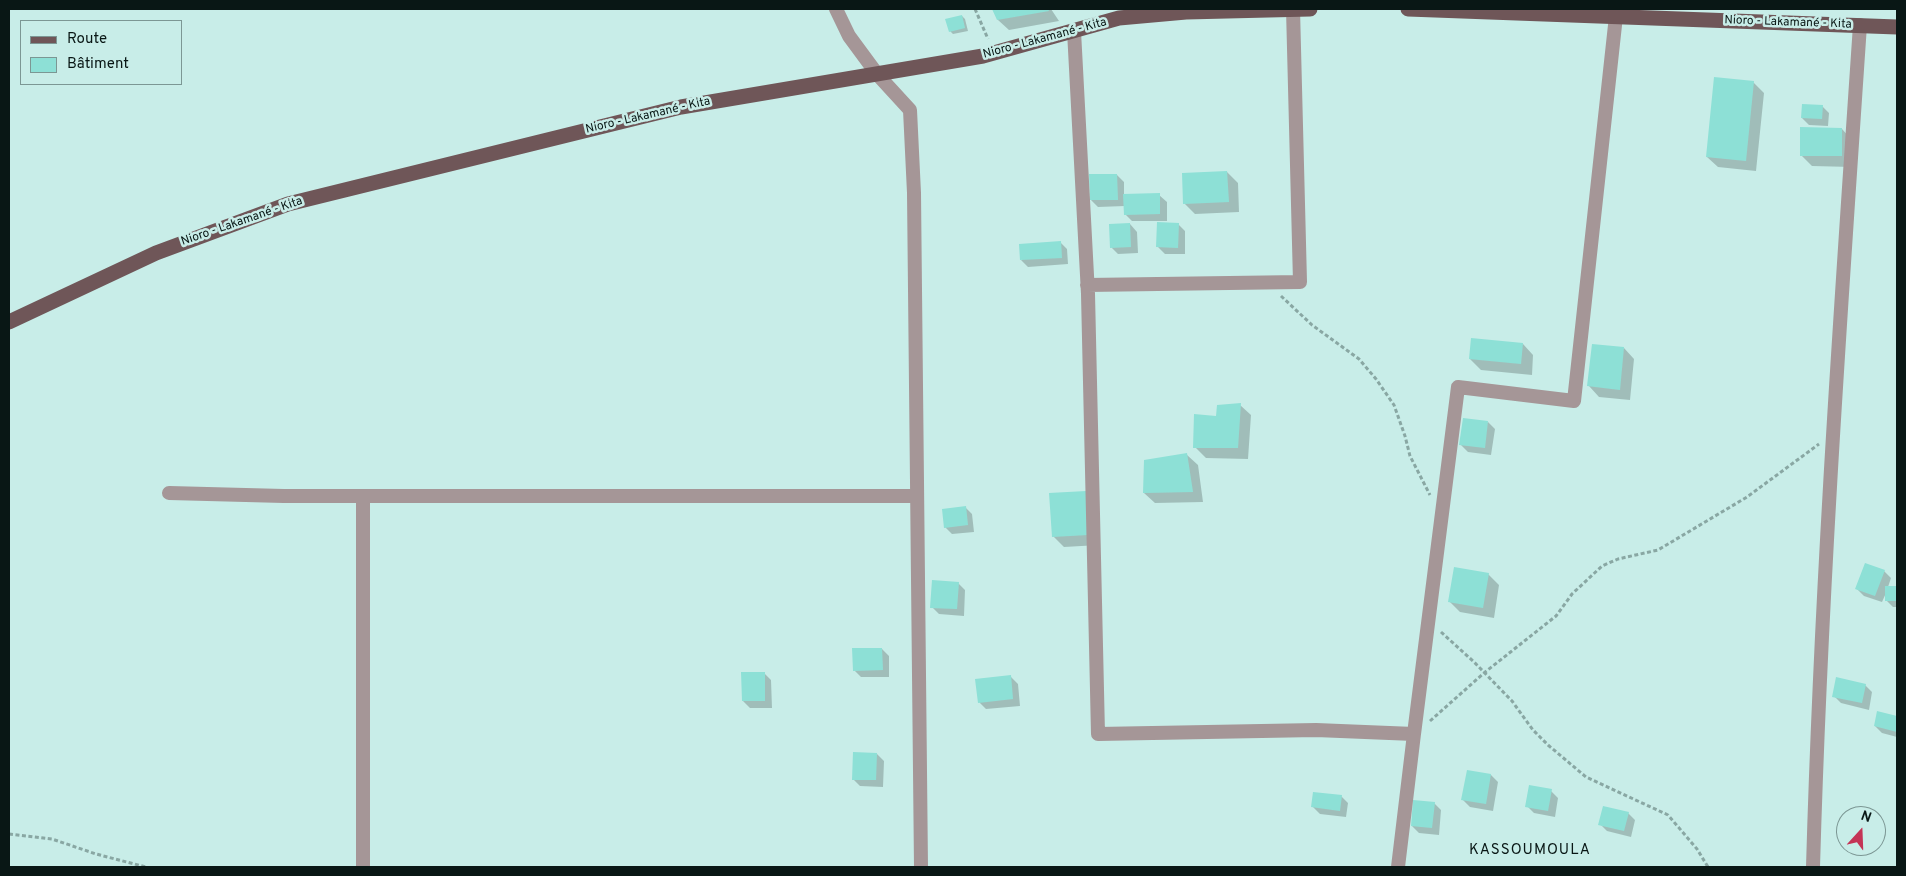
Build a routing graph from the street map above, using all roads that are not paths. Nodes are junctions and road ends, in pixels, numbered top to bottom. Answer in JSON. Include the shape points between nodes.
{"nodes":[{"id":1,"x":836,"y":9,"type":"edge"},
{"id":2,"x":1294,"y":9,"type":"edge"},
{"id":3,"x":1310,"y":9,"type":"edge"},
{"id":4,"x":1408,"y":9,"type":"edge"},
{"id":5,"x":1420,"y":9,"type":"edge"},
{"id":6,"x":1660,"y":13,"type":"edge"},
{"id":7,"x":1616,"y":16,"type":"junction"},
{"id":8,"x":1860,"y":26,"type":"junction"},
{"id":9,"x":1897,"y":27,"type":"edge"},
{"id":10,"x":1074,"y":31,"type":"junction"},
{"id":11,"x":877,"y":74,"type":"junction"},
{"id":12,"x":1088,"y":285,"type":"junction"},
{"id":13,"x":9,"y":322,"type":"edge"},
{"id":14,"x":168,"y":493,"type":"dead end"},
{"id":15,"x":363,"y":496,"type":"junction"},
{"id":16,"x":917,"y":496,"type":"junction"},
{"id":17,"x":1414,"y":734,"type":"junction"},
{"id":18,"x":363,"y":867,"type":"edge"},
{"id":19,"x":921,"y":867,"type":"edge"},
{"id":20,"x":1398,"y":867,"type":"edge"},
{"id":21,"x":1813,"y":867,"type":"edge"}],
"edges":[{"from":1,"to":11,"type":"street","via":[[849,36]]},
{"from":2,"to":3,"type":"main road","name":"Nioro - Lakamané - Kita"},
{"from":2,"to":10,"type":"main road","name":"Nioro - Lakamané - Kita","via":[[1186,12],[1119,18]]},
{"from":2,"to":12,"type":"street","via":[[1300,282]]},
{"from":4,"to":5,"type":"main road","name":"Nioro - Lakamané - Kita"},
{"from":5,"to":7,"type":"main road","name":"Nioro - Lakamané - Kita"},
{"from":6,"to":7,"type":"main road","name":"Nioro - Lakamané - Kita"},
{"from":6,"to":8,"type":"main road","name":"Nioro - Lakamané - Kita"},
{"from":7,"to":17,"type":"street","via":[[1574,401],[1458,387]]},
{"from":8,"to":9,"type":"main road","name":"Nioro - Lakamané - Kita"},
{"from":8,"to":21,"type":"street","via":[[1817,709]]},
{"from":10,"to":11,"type":"main road","name":"Nioro - Lakamané - Kita","via":[[994,53]]},
{"from":10,"to":12,"type":"street"},
{"from":11,"to":13,"type":"main road","name":"Nioro - Lakamané - Kita","via":[[681,106],[288,204],[156,253]]},
{"from":11,"to":16,"type":"street","via":[[910,110]]},
{"from":12,"to":17,"type":"street","via":[[1098,734],[1316,730]]},
{"from":14,"to":15,"type":"street"},
{"from":15,"to":16,"type":"street"},
{"from":15,"to":18,"type":"street"},
{"from":16,"to":19,"type":"street"},
{"from":17,"to":20,"type":"street"}]}
